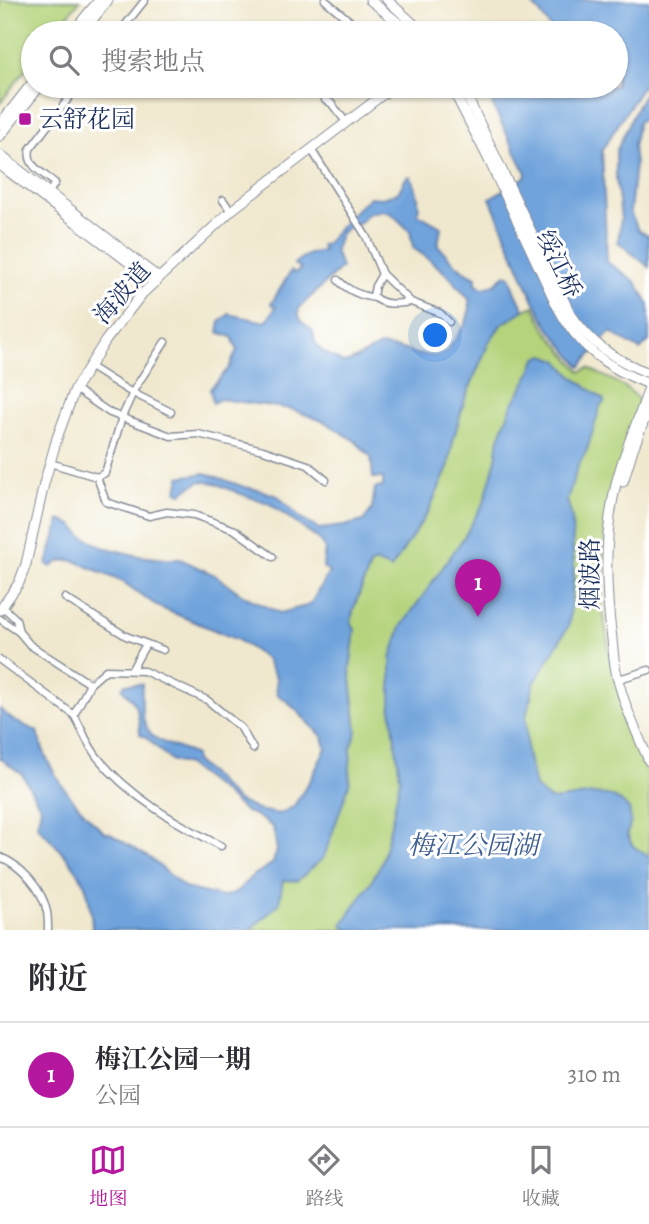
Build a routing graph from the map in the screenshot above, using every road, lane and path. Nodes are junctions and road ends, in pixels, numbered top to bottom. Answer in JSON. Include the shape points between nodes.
{"nodes":[{"id":1,"x":99,"y":0,"type":"edge"},
{"id":2,"x":108,"y":0,"type":"edge"},
{"id":3,"x":145,"y":0,"type":"edge"},
{"id":4,"x":325,"y":0,"type":"edge"},
{"id":5,"x":370,"y":0,"type":"edge"},
{"id":6,"x":387,"y":0,"type":"edge"},
{"id":7,"x":82,"y":21,"type":"edge"},
{"id":8,"x":91,"y":21,"type":"edge"},
{"id":9,"x":128,"y":21,"type":"edge"},
{"id":10,"x":350,"y":21,"type":"edge"},
{"id":11,"x":396,"y":21,"type":"edge"},
{"id":12,"x":411,"y":21,"type":"edge"},
{"id":13,"x":21,"y":97,"type":"edge"},
{"id":14,"x":30,"y":98,"type":"edge"},
{"id":15,"x":69,"y":98,"type":"edge"},
{"id":16,"x":378,"y":98,"type":"edge"},
{"id":17,"x":458,"y":98,"type":"edge"},
{"id":18,"x":467,"y":98,"type":"edge"},
{"id":19,"x":325,"y":100,"type":"dead end"},
{"id":20,"x":346,"y":122,"type":"junction"},
{"id":21,"x":0,"y":124,"type":"edge"},
{"id":22,"x":0,"y":136,"type":"edge"},
{"id":23,"x":311,"y":149,"type":"junction"},
{"id":24,"x":0,"y":155,"type":"edge"},
{"id":25,"x":0,"y":165,"type":"edge"},
{"id":26,"x":502,"y":180,"type":"junction"},
{"id":27,"x":46,"y":195,"type":"junction"},
{"id":28,"x":223,"y":200,"type":"dead end"},
{"id":29,"x":231,"y":211,"type":"junction"},
{"id":30,"x":382,"y":274,"type":"junction"},
{"id":31,"x":157,"y":280,"type":"junction"},
{"id":32,"x":338,"y":280,"type":"dead end"},
{"id":33,"x":375,"y":298,"type":"junction"},
{"id":34,"x":411,"y":302,"type":"junction"},
{"id":35,"x":449,"y":322,"type":"dead end"},
{"id":36,"x":165,"y":342,"type":"dead end"},
{"id":37,"x":599,"y":352,"type":"junction"},
{"id":38,"x":89,"y":366,"type":"junction"},
{"id":39,"x":649,"y":373,"type":"edge"},
{"id":40,"x":649,"y":386,"type":"edge"},
{"id":41,"x":75,"y":389,"type":"junction"},
{"id":42,"x":132,"y":393,"type":"junction"},
{"id":43,"x":649,"y":408,"type":"edge"},
{"id":44,"x":171,"y":412,"type":"dead end"},
{"id":45,"x":122,"y":417,"type":"junction"},
{"id":46,"x":50,"y":463,"type":"junction"},
{"id":47,"x":97,"y":477,"type":"junction"},
{"id":48,"x":326,"y":480,"type":"dead end"},
{"id":49,"x":273,"y":556,"type":"dead end"},
{"id":50,"x":65,"y":598,"type":"dead end"},
{"id":51,"x":1,"y":609,"type":"edge"},
{"id":52,"x":0,"y":619,"type":"edge"},
{"id":53,"x":19,"y":632,"type":"junction"},
{"id":54,"x":146,"y":644,"type":"junction"},
{"id":55,"x":163,"y":650,"type":"dead end"},
{"id":56,"x":0,"y":660,"type":"edge"},
{"id":57,"x":649,"y":670,"type":"edge"},
{"id":58,"x":144,"y":671,"type":"junction"},
{"id":59,"x":622,"y":678,"type":"junction"},
{"id":60,"x":90,"y":684,"type":"junction"},
{"id":61,"x":75,"y":715,"type":"junction"},
{"id":62,"x":253,"y":749,"type":"dead end"},
{"id":63,"x":649,"y":753,"type":"edge"},
{"id":64,"x":649,"y":761,"type":"edge"},
{"id":65,"x":220,"y":845,"type":"dead end"},
{"id":66,"x":0,"y":857,"type":"edge"},
{"id":67,"x":48,"y":930,"type":"edge"}],
"edges":[{"from":1,"to":7,"type":"main road"},
{"from":2,"to":8,"type":"main road"},
{"from":3,"to":9,"type":"street"},
{"from":4,"to":10,"type":"street"},
{"from":5,"to":11,"type":"main road"},
{"from":6,"to":12,"type":"main road"},
{"from":13,"to":21,"type":"main road"},
{"from":14,"to":22,"type":"main road"},
{"from":15,"to":27,"type":"street","via":[[28,156],[32,165],[55,183]]},
{"from":16,"to":20,"type":"main road","name":"海波道"},
{"from":17,"to":26,"type":"main road"},
{"from":18,"to":26,"type":"main road"},
{"from":19,"to":20,"type":"street"},
{"from":20,"to":23,"type":"main road","name":"海波道"},
{"from":23,"to":29,"type":"main road","name":"海波道"},
{"from":23,"to":30,"type":"street","via":[[362,229]]},
{"from":24,"to":27,"type":"main road"},
{"from":25,"to":27,"type":"main road"},
{"from":26,"to":37,"type":"main road","name":"绥江桥","via":[[570,313]]},
{"from":27,"to":31,"type":"main road"},
{"from":28,"to":29,"type":"street"},
{"from":29,"to":31,"type":"main road","name":"海波道"},
{"from":30,"to":33,"type":"street"},
{"from":30,"to":34,"type":"street"},
{"from":31,"to":38,"type":"main road","name":"海波道"},
{"from":32,"to":33,"type":"street","via":[[362,297]]},
{"from":33,"to":34,"type":"street","via":[[393,304]]},
{"from":34,"to":35,"type":"street","via":[[440,313]]},
{"from":36,"to":42,"type":"street"},
{"from":37,"to":39,"type":"main road"},
{"from":37,"to":40,"type":"main road","via":[[614,369]]},
{"from":38,"to":41,"type":"main road","name":"海波道"},
{"from":38,"to":42,"type":"street"},
{"from":40,"to":64,"type":"main road","name":"烟波路","via":[[615,487],[606,579],[617,673],[626,708]]},
{"from":41,"to":45,"type":"street"},
{"from":41,"to":46,"type":"main road","name":"海波道"},
{"from":42,"to":44,"type":"street"},
{"from":42,"to":45,"type":"street"},
{"from":43,"to":59,"type":"main road","name":"烟波路","via":[[620,489],[611,550],[611,594]]},
{"from":45,"to":47,"type":"street","via":[[106,472]]},
{"from":45,"to":48,"type":"street","via":[[171,436],[198,434],[274,454],[308,465]]},
{"from":46,"to":47,"type":"street"},
{"from":46,"to":51,"type":"main road","name":"海波道","via":[[26,564]]},
{"from":47,"to":49,"type":"street","via":[[106,502],[149,516],[167,512],[194,515],[235,530]]},
{"from":50,"to":54,"type":"street"},
{"from":51,"to":53,"type":"street","via":[[16,619]]},
{"from":52,"to":53,"type":"street"},
{"from":53,"to":60,"type":"street","via":[[30,645]]},
{"from":54,"to":55,"type":"street"},
{"from":54,"to":58,"type":"street","via":[[132,669]]},
{"from":56,"to":61,"type":"street"},
{"from":57,"to":59,"type":"street"},
{"from":58,"to":60,"type":"street","via":[[106,670]]},
{"from":58,"to":62,"type":"street","via":[[207,700],[240,728]]},
{"from":59,"to":63,"type":"main road","name":"烟波路"},
{"from":60,"to":61,"type":"street"},
{"from":61,"to":65,"type":"street","via":[[96,757],[122,783],[148,804]]},
{"from":66,"to":67,"type":"street","via":[[23,871],[34,885],[47,911]]}]}
